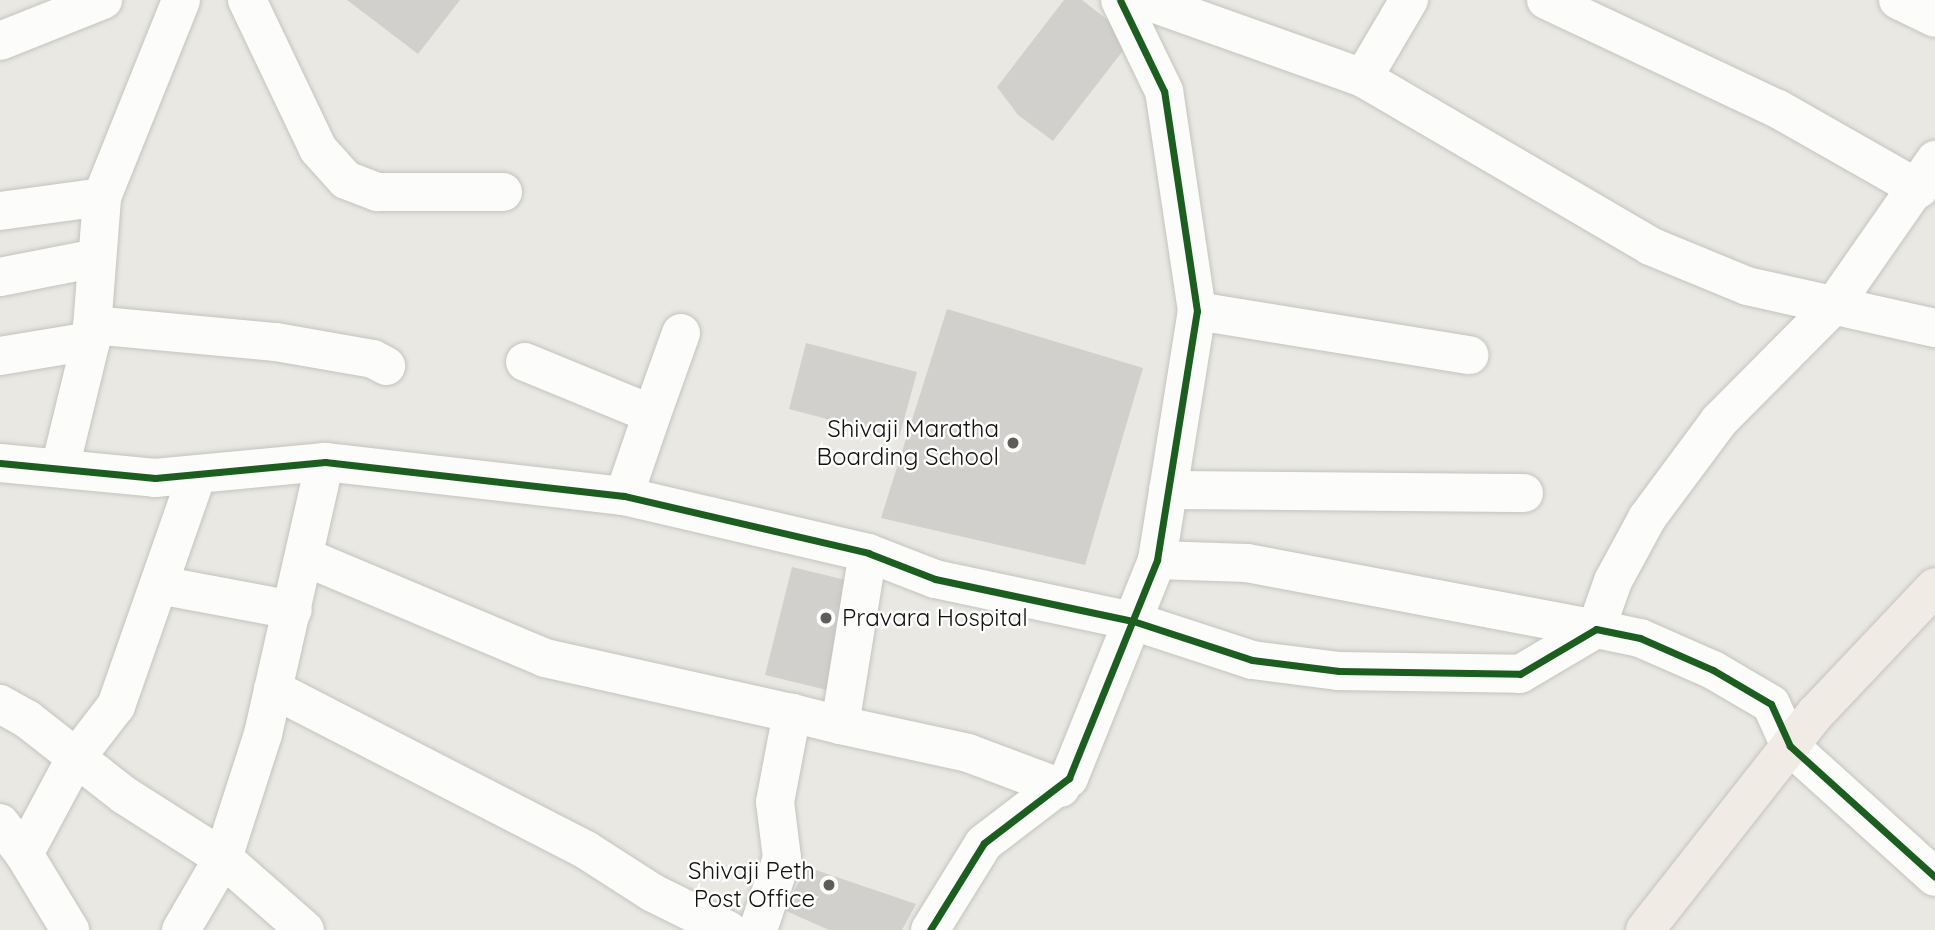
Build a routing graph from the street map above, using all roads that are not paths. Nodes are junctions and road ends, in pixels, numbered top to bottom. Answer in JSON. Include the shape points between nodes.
{"nodes":[{"id":1,"x":103,"y":0,"type":"edge"},
{"id":2,"x":181,"y":0,"type":"edge"},
{"id":3,"x":247,"y":0,"type":"edge"},
{"id":4,"x":1120,"y":0,"type":"edge"},
{"id":5,"x":1144,"y":0,"type":"edge"},
{"id":6,"x":1409,"y":0,"type":"edge"},
{"id":7,"x":1546,"y":0,"type":"edge"},
{"id":8,"x":1898,"y":0,"type":"edge"},
{"id":9,"x":1935,"y":18,"type":"edge"},
{"id":10,"x":0,"y":41,"type":"edge"},
{"id":11,"x":1363,"y":78,"type":"junction"},
{"id":12,"x":1927,"y":175,"type":"edge"},
{"id":13,"x":503,"y":191,"type":"dead end"},
{"id":14,"x":102,"y":197,"type":"junction"},
{"id":15,"x":0,"y":211,"type":"edge"},
{"id":16,"x":97,"y":258,"type":"junction"},
{"id":17,"x":0,"y":277,"type":"edge"},
{"id":18,"x":1834,"y":305,"type":"junction"},
{"id":19,"x":1197,"y":311,"type":"junction"},
{"id":20,"x":1935,"y":328,"type":"edge"},
{"id":21,"x":92,"y":333,"type":"junction"},
{"id":22,"x":681,"y":333,"type":"dead end"},
{"id":23,"x":1469,"y":355,"type":"dead end"},
{"id":24,"x":0,"y":356,"type":"edge"},
{"id":25,"x":525,"y":362,"type":"dead end"},
{"id":26,"x":386,"y":366,"type":"dead end"},
{"id":27,"x":652,"y":414,"type":"junction"},
{"id":28,"x":325,"y":461,"type":"junction"},
{"id":29,"x":0,"y":463,"type":"edge"},
{"id":30,"x":60,"y":468,"type":"junction"},
{"id":31,"x":196,"y":477,"type":"junction"},
{"id":32,"x":1168,"y":490,"type":"junction"},
{"id":33,"x":1524,"y":493,"type":"dead end"},
{"id":34,"x":624,"y":496,"type":"junction"},
{"id":35,"x":867,"y":553,"type":"junction"},
{"id":36,"x":305,"y":558,"type":"junction"},
{"id":37,"x":1157,"y":560,"type":"junction"},
{"id":38,"x":159,"y":585,"type":"junction"},
{"id":39,"x":1935,"y":587,"type":"edge"},
{"id":40,"x":293,"y":610,"type":"junction"},
{"id":41,"x":1133,"y":621,"type":"junction"},
{"id":42,"x":1596,"y":629,"type":"junction"},
{"id":43,"x":273,"y":689,"type":"junction"},
{"id":44,"x":0,"y":704,"type":"edge"},
{"id":45,"x":792,"y":713,"type":"junction"},
{"id":46,"x":840,"y":725,"type":"junction"},
{"id":47,"x":1790,"y":746,"type":"junction"},
{"id":48,"x":75,"y":759,"type":"junction"},
{"id":49,"x":1061,"y":788,"type":"junction"},
{"id":50,"x":0,"y":823,"type":"edge"},
{"id":51,"x":24,"y":853,"type":"junction"},
{"id":52,"x":222,"y":858,"type":"junction"},
{"id":53,"x":1935,"y":877,"type":"edge"},
{"id":54,"x":940,"y":927,"type":"edge"},
{"id":55,"x":70,"y":930,"type":"edge"},
{"id":56,"x":181,"y":930,"type":"edge"},
{"id":57,"x":305,"y":930,"type":"edge"},
{"id":58,"x":728,"y":930,"type":"edge"},
{"id":59,"x":758,"y":930,"type":"edge"},
{"id":60,"x":1644,"y":930,"type":"edge"}],
"edges":[{"from":1,"to":10,"type":"street"},
{"from":2,"to":14,"type":"street"},
{"from":3,"to":13,"type":"street","via":[[318,149],[346,180],[378,192]]},
{"from":4,"to":19,"type":"street","via":[[1164,91]]},
{"from":5,"to":11,"type":"street"},
{"from":6,"to":11,"type":"street"},
{"from":7,"to":12,"type":"street"},
{"from":8,"to":9,"type":"street"},
{"from":11,"to":18,"type":"street","via":[[1650,246],[1748,286]]},
{"from":12,"to":18,"type":"street"},
{"from":14,"to":15,"type":"street"},
{"from":14,"to":16,"type":"street"},
{"from":16,"to":17,"type":"street"},
{"from":16,"to":21,"type":"street"},
{"from":18,"to":20,"type":"street"},
{"from":18,"to":42,"type":"street","via":[[1719,421],[1655,508],[1612,581]]},
{"from":19,"to":23,"type":"street"},
{"from":19,"to":32,"type":"street"},
{"from":21,"to":24,"type":"street"},
{"from":21,"to":26,"type":"street","via":[[276,342],[373,359]]},
{"from":21,"to":30,"type":"street"},
{"from":22,"to":27,"type":"street"},
{"from":25,"to":27,"type":"street"},
{"from":27,"to":34,"type":"street"},
{"from":28,"to":31,"type":"street"},
{"from":28,"to":34,"type":"street"},
{"from":28,"to":36,"type":"street"},
{"from":29,"to":30,"type":"street"},
{"from":30,"to":31,"type":"street","via":[[155,478]]},
{"from":31,"to":38,"type":"street"},
{"from":32,"to":33,"type":"street"},
{"from":32,"to":37,"type":"street"},
{"from":34,"to":35,"type":"street"},
{"from":35,"to":41,"type":"street","via":[[934,579]]},
{"from":35,"to":46,"type":"street"},
{"from":36,"to":40,"type":"street"},
{"from":36,"to":45,"type":"street","via":[[545,658]]},
{"from":37,"to":41,"type":"street"},
{"from":37,"to":42,"type":"street","via":[[1247,563]]},
{"from":38,"to":40,"type":"street"},
{"from":38,"to":48,"type":"street","via":[[116,706]]},
{"from":39,"to":47,"type":"main road"},
{"from":40,"to":43,"type":"street"},
{"from":41,"to":42,"type":"street","via":[[1252,660],[1339,671],[1520,674]]},
{"from":41,"to":49,"type":"street"},
{"from":42,"to":47,"type":"street","via":[[1640,638],[1713,670],[1771,704]]},
{"from":43,"to":52,"type":"street"},
{"from":43,"to":58,"type":"street","via":[[586,850],[653,893]]},
{"from":44,"to":48,"type":"street","via":[[27,719]]},
{"from":45,"to":46,"type":"street"},
{"from":45,"to":59,"type":"street","via":[[775,802],[782,858]]},
{"from":46,"to":49,"type":"street","via":[[968,753]]},
{"from":47,"to":53,"type":"street"},
{"from":47,"to":60,"type":"main road"},
{"from":48,"to":51,"type":"street"},
{"from":48,"to":52,"type":"street"},
{"from":49,"to":54,"type":"street","via":[[984,843]]},
{"from":50,"to":51,"type":"street"},
{"from":51,"to":55,"type":"street"},
{"from":52,"to":56,"type":"street"},
{"from":52,"to":57,"type":"street"}]}
